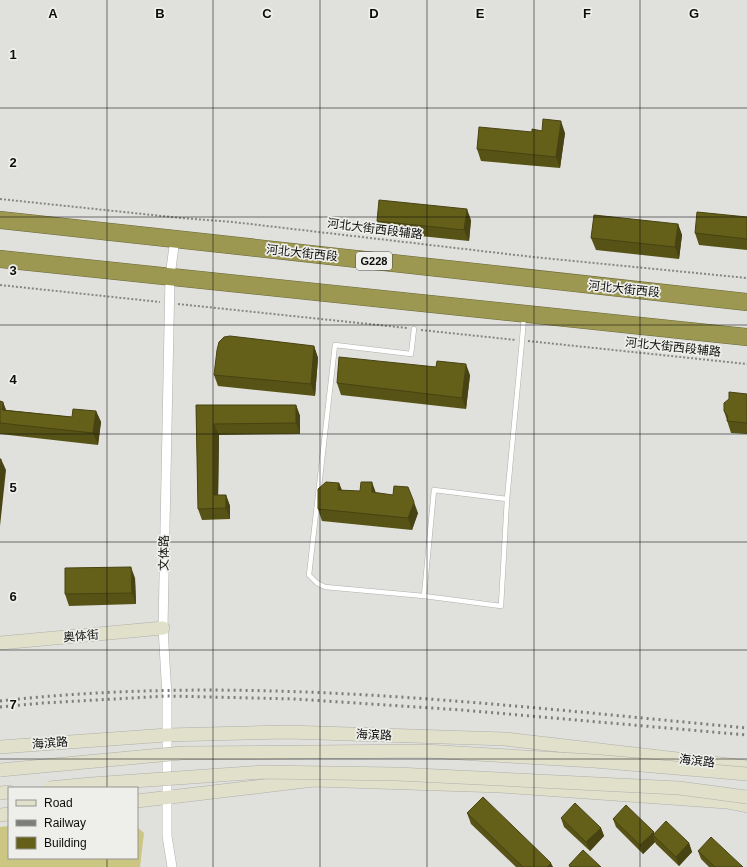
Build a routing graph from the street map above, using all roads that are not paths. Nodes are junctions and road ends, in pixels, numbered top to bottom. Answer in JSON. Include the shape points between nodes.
{"nodes":[{"id":1,"x":0,"y":220,"type":"edge"},
{"id":2,"x":175,"y":239,"type":"junction"},
{"id":3,"x":0,"y":259,"type":"edge"},
{"id":4,"x":170,"y":276,"type":"junction"},
{"id":5,"x":747,"y":302,"type":"edge"},
{"id":6,"x":524,"y":313,"type":"junction"},
{"id":7,"x":414,"y":329,"type":"road end"},
{"id":8,"x":747,"y":337,"type":"edge"},
{"id":9,"x":507,"y":499,"type":"junction"},
{"id":10,"x":424,"y":596,"type":"junction"},
{"id":11,"x":163,"y":628,"type":"junction"},
{"id":12,"x":0,"y":643,"type":"edge"},
{"id":13,"x":167,"y":735,"type":"junction"},
{"id":14,"x":0,"y":747,"type":"edge"},
{"id":15,"x":747,"y":767,"type":"edge"},
{"id":16,"x":0,"y":770,"type":"edge"},
{"id":17,"x":747,"y":774,"type":"edge"},
{"id":18,"x":60,"y":787,"type":"edge"},
{"id":19,"x":747,"y":797,"type":"edge"},
{"id":20,"x":167,"y":798,"type":"junction"},
{"id":21,"x":138,"y":801,"type":"edge"},
{"id":22,"x":747,"y":806,"type":"edge"},
{"id":23,"x":172,"y":867,"type":"edge"}],
"edges":[{"from":1,"to":2,"type":"highway","name":"河北大街西段","number":"G228"},
{"from":2,"to":4,"type":"street","name":"文体路"},
{"from":2,"to":5,"type":"highway","name":"河北大街西段","number":"G228"},
{"from":3,"to":4,"type":"highway"},
{"from":4,"to":6,"type":"highway"},
{"from":4,"to":11,"type":"street","name":"文体路"},
{"from":6,"to":8,"type":"highway"},
{"from":6,"to":9,"type":"lane"},
{"from":7,"to":10,"type":"lane","via":[[412,354],[335,344],[309,576],[325,587]]},
{"from":9,"to":10,"type":"lane","via":[[434,490]]},
{"from":9,"to":10,"type":"lane","via":[[501,606]]},
{"from":11,"to":12,"type":"street","name":"奥体街"},
{"from":11,"to":13,"type":"street","name":"文体路"},
{"from":13,"to":14,"type":"street","name":"海滨路"},
{"from":13,"to":15,"type":"street","name":"海滨路","via":[[288,732],[505,739]]},
{"from":13,"to":20,"type":"street","name":"文体路"},
{"from":16,"to":17,"type":"street","name":"海滨路","bridge":true,"via":[[182,753],[425,751],[594,761]]},
{"from":18,"to":19,"type":"street","bridge":true,"via":[[264,772],[389,774],[679,788]]},
{"from":20,"to":21,"type":"street"},
{"from":20,"to":22,"type":"street","via":[[314,780],[501,786],[727,802]]},
{"from":20,"to":23,"type":"street","name":"文体路","via":[[167,836]]}]}
